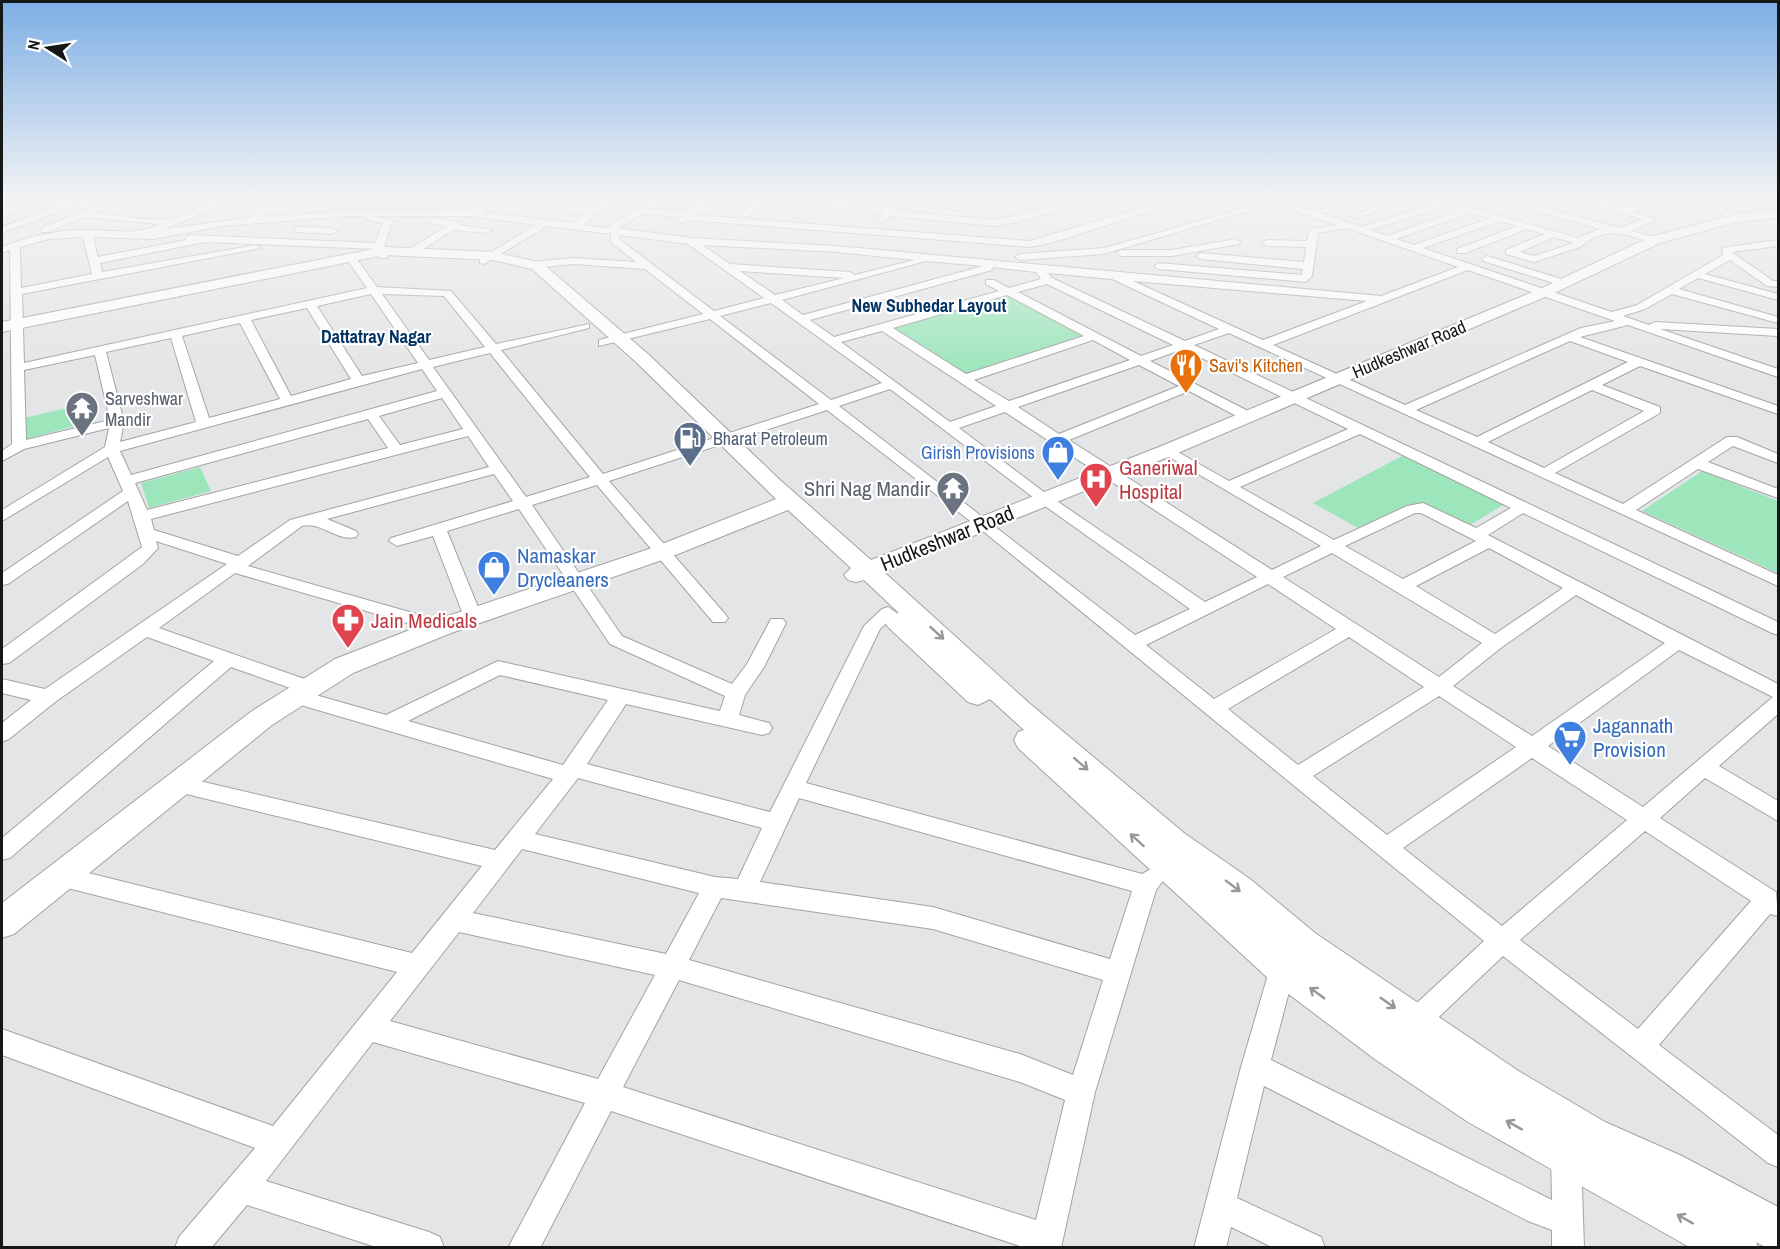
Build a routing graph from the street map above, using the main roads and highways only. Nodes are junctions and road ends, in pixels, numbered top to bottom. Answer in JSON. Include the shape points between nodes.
{"nodes":[{"id":1,"x":356,"y":257,"type":"edge"},
{"id":2,"x":479,"y":257,"type":"edge"},
{"id":3,"x":482,"y":257,"type":"edge"},
{"id":4,"x":1618,"y":257,"type":"edge"},
{"id":5,"x":488,"y":258,"type":"junction"},
{"id":6,"x":9,"y":328,"type":"edge"},
{"id":7,"x":603,"y":335,"type":"junction"},
{"id":8,"x":782,"y":504,"type":"junction"},
{"id":9,"x":860,"y":574,"type":"junction"},
{"id":10,"x":2,"y":922,"type":"edge"},
{"id":11,"x":1779,"y":1230,"type":"edge"},
{"id":12,"x":1736,"y":1248,"type":"edge"}],
"edges":[{"from":1,"to":6,"type":"main road"},
{"from":2,"to":5,"type":"main road"},
{"from":3,"to":5,"type":"main road"},
{"from":4,"to":9,"type":"main road","name":"Hudkeshwar Road","via":[[1293,398]]},
{"from":5,"to":7,"type":"main road","via":[[536,276]]},
{"from":5,"to":7,"type":"main road","via":[[532,265],[546,272],[601,324]]},
{"from":7,"to":8,"type":"main road"},
{"from":8,"to":9,"type":"main road"},
{"from":8,"to":10,"type":"main road","via":[[660,553],[374,652],[262,718]]},
{"from":9,"to":11,"type":"main road","one_way":true,"via":[[1102,782],[1303,944],[1506,1086],[1591,1136]]},
{"from":12,"to":9,"type":"main road","one_way":true,"via":[[1482,1108],[1390,1047],[1283,968],[888,613]]}]}
